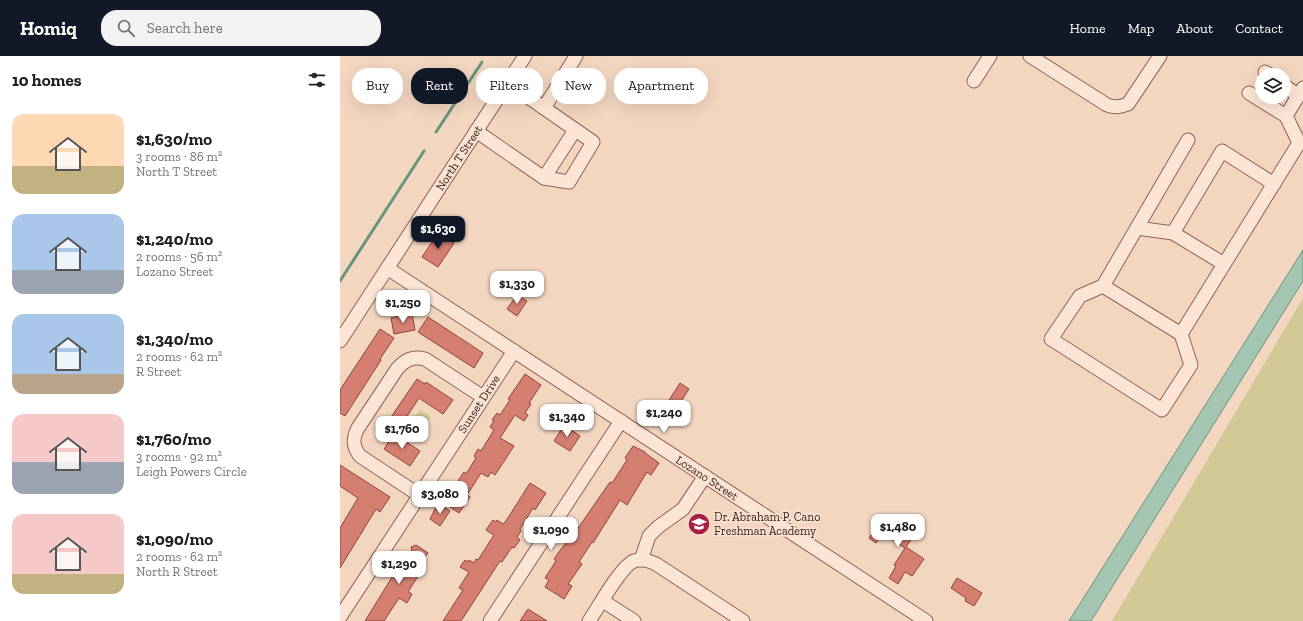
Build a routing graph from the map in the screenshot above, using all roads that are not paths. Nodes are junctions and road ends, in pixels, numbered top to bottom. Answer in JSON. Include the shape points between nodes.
{"nodes":[{"id":1,"x":525,"y":56,"type":"edge"},
{"id":2,"x":576,"y":56,"type":"edge"},
{"id":3,"x":990,"y":56,"type":"edge"},
{"id":4,"x":1031,"y":56,"type":"edge"},
{"id":5,"x":1160,"y":56,"type":"edge"},
{"id":6,"x":517,"y":68,"type":"edge"},
{"id":7,"x":974,"y":81,"type":"dead end"},
{"id":8,"x":1291,"y":88,"type":"edge"},
{"id":9,"x":1249,"y":92,"type":"dead end"},
{"id":10,"x":1301,"y":92,"type":"edge"},
{"id":11,"x":494,"y":104,"type":"edge"},
{"id":12,"x":538,"y":104,"type":"edge"},
{"id":13,"x":544,"y":108,"type":"junction"},
{"id":14,"x":1286,"y":116,"type":"junction"},
{"id":15,"x":575,"y":130,"type":"junction"},
{"id":16,"x":476,"y":132,"type":"junction"},
{"id":17,"x":1188,"y":140,"type":"dead end"},
{"id":18,"x":544,"y":178,"type":"junction"},
{"id":19,"x":1274,"y":184,"type":"junction"},
{"id":20,"x":1136,"y":228,"type":"junction"},
{"id":21,"x":1174,"y":233,"type":"junction"},
{"id":22,"x":1224,"y":264,"type":"junction"},
{"id":23,"x":388,"y":268,"type":"junction"},
{"id":24,"x":1102,"y":286,"type":"junction"},
{"id":25,"x":1181,"y":334,"type":"junction"},
{"id":26,"x":340,"y":341,"type":"edge"},
{"id":27,"x":514,"y":351,"type":"junction"},
{"id":28,"x":483,"y":397,"type":"junction"},
{"id":29,"x":621,"y":421,"type":"junction"},
{"id":30,"x":705,"y":476,"type":"junction"},
{"id":31,"x":419,"y":495,"type":"junction"},
{"id":32,"x":641,"y":560,"type":"junction"},
{"id":33,"x":603,"y":600,"type":"junction"},
{"id":34,"x":340,"y":617,"type":"edge"},
{"id":35,"x":729,"y":617,"type":"edge"},
{"id":36,"x":490,"y":621,"type":"edge"},
{"id":37,"x":589,"y":621,"type":"edge"},
{"id":38,"x":634,"y":621,"type":"edge"},
{"id":39,"x":743,"y":621,"type":"edge"},
{"id":40,"x":926,"y":621,"type":"edge"}],
"edges":[{"from":1,"to":6,"type":"street","name":"North T Street"},
{"from":2,"to":13,"type":"street"},
{"from":3,"to":7,"type":"street"},
{"from":4,"to":5,"type":"street","via":[[1113,108],[1128,104]]},
{"from":8,"to":10,"type":"street"},
{"from":9,"to":14,"type":"street"},
{"from":10,"to":14,"type":"street"},
{"from":11,"to":16,"type":"street","name":"North T Street"},
{"from":12,"to":13,"type":"street"},
{"from":13,"to":15,"type":"street"},
{"from":14,"to":19,"type":"street","via":[[1299,143]]},
{"from":15,"to":18,"type":"street"},
{"from":15,"to":18,"type":"street","via":[[593,142],[569,182]]},
{"from":16,"to":18,"type":"street"},
{"from":16,"to":23,"type":"street","name":"North T Street"},
{"from":17,"to":20,"type":"street"},
{"from":19,"to":21,"type":"street","via":[[1222,151]]},
{"from":19,"to":22,"type":"street"},
{"from":20,"to":21,"type":"street"},
{"from":20,"to":24,"type":"street"},
{"from":21,"to":22,"type":"street"},
{"from":22,"to":25,"type":"street"},
{"from":23,"to":26,"type":"street","name":"North T Street"},
{"from":23,"to":27,"type":"street","name":"Lozano Street"},
{"from":24,"to":25,"type":"street"},
{"from":24,"to":25,"type":"street","via":[[1080,296],[1051,339],[1162,410],[1191,365]]},
{"from":27,"to":28,"type":"street","name":"Sunset Drive"},
{"from":27,"to":29,"type":"street","name":"Lozano Street"},
{"from":28,"to":31,"type":"street","name":"Sunset Drive"},
{"from":28,"to":31,"type":"street","via":[[425,359],[410,358],[397,369],[358,428],[354,444],[360,456]]},
{"from":29,"to":30,"type":"street","name":"Lozano Street"},
{"from":29,"to":36,"type":"street"},
{"from":30,"to":32,"type":"street","via":[[683,509],[649,536]]},
{"from":30,"to":40,"type":"street","name":"Lozano Street"},
{"from":31,"to":34,"type":"street","name":"Sunset Drive"},
{"from":32,"to":33,"type":"street","via":[[634,561],[623,570]]},
{"from":32,"to":35,"type":"street","via":[[656,564]]},
{"from":33,"to":37,"type":"street"},
{"from":33,"to":38,"type":"street"},
{"from":35,"to":39,"type":"street"}]}
